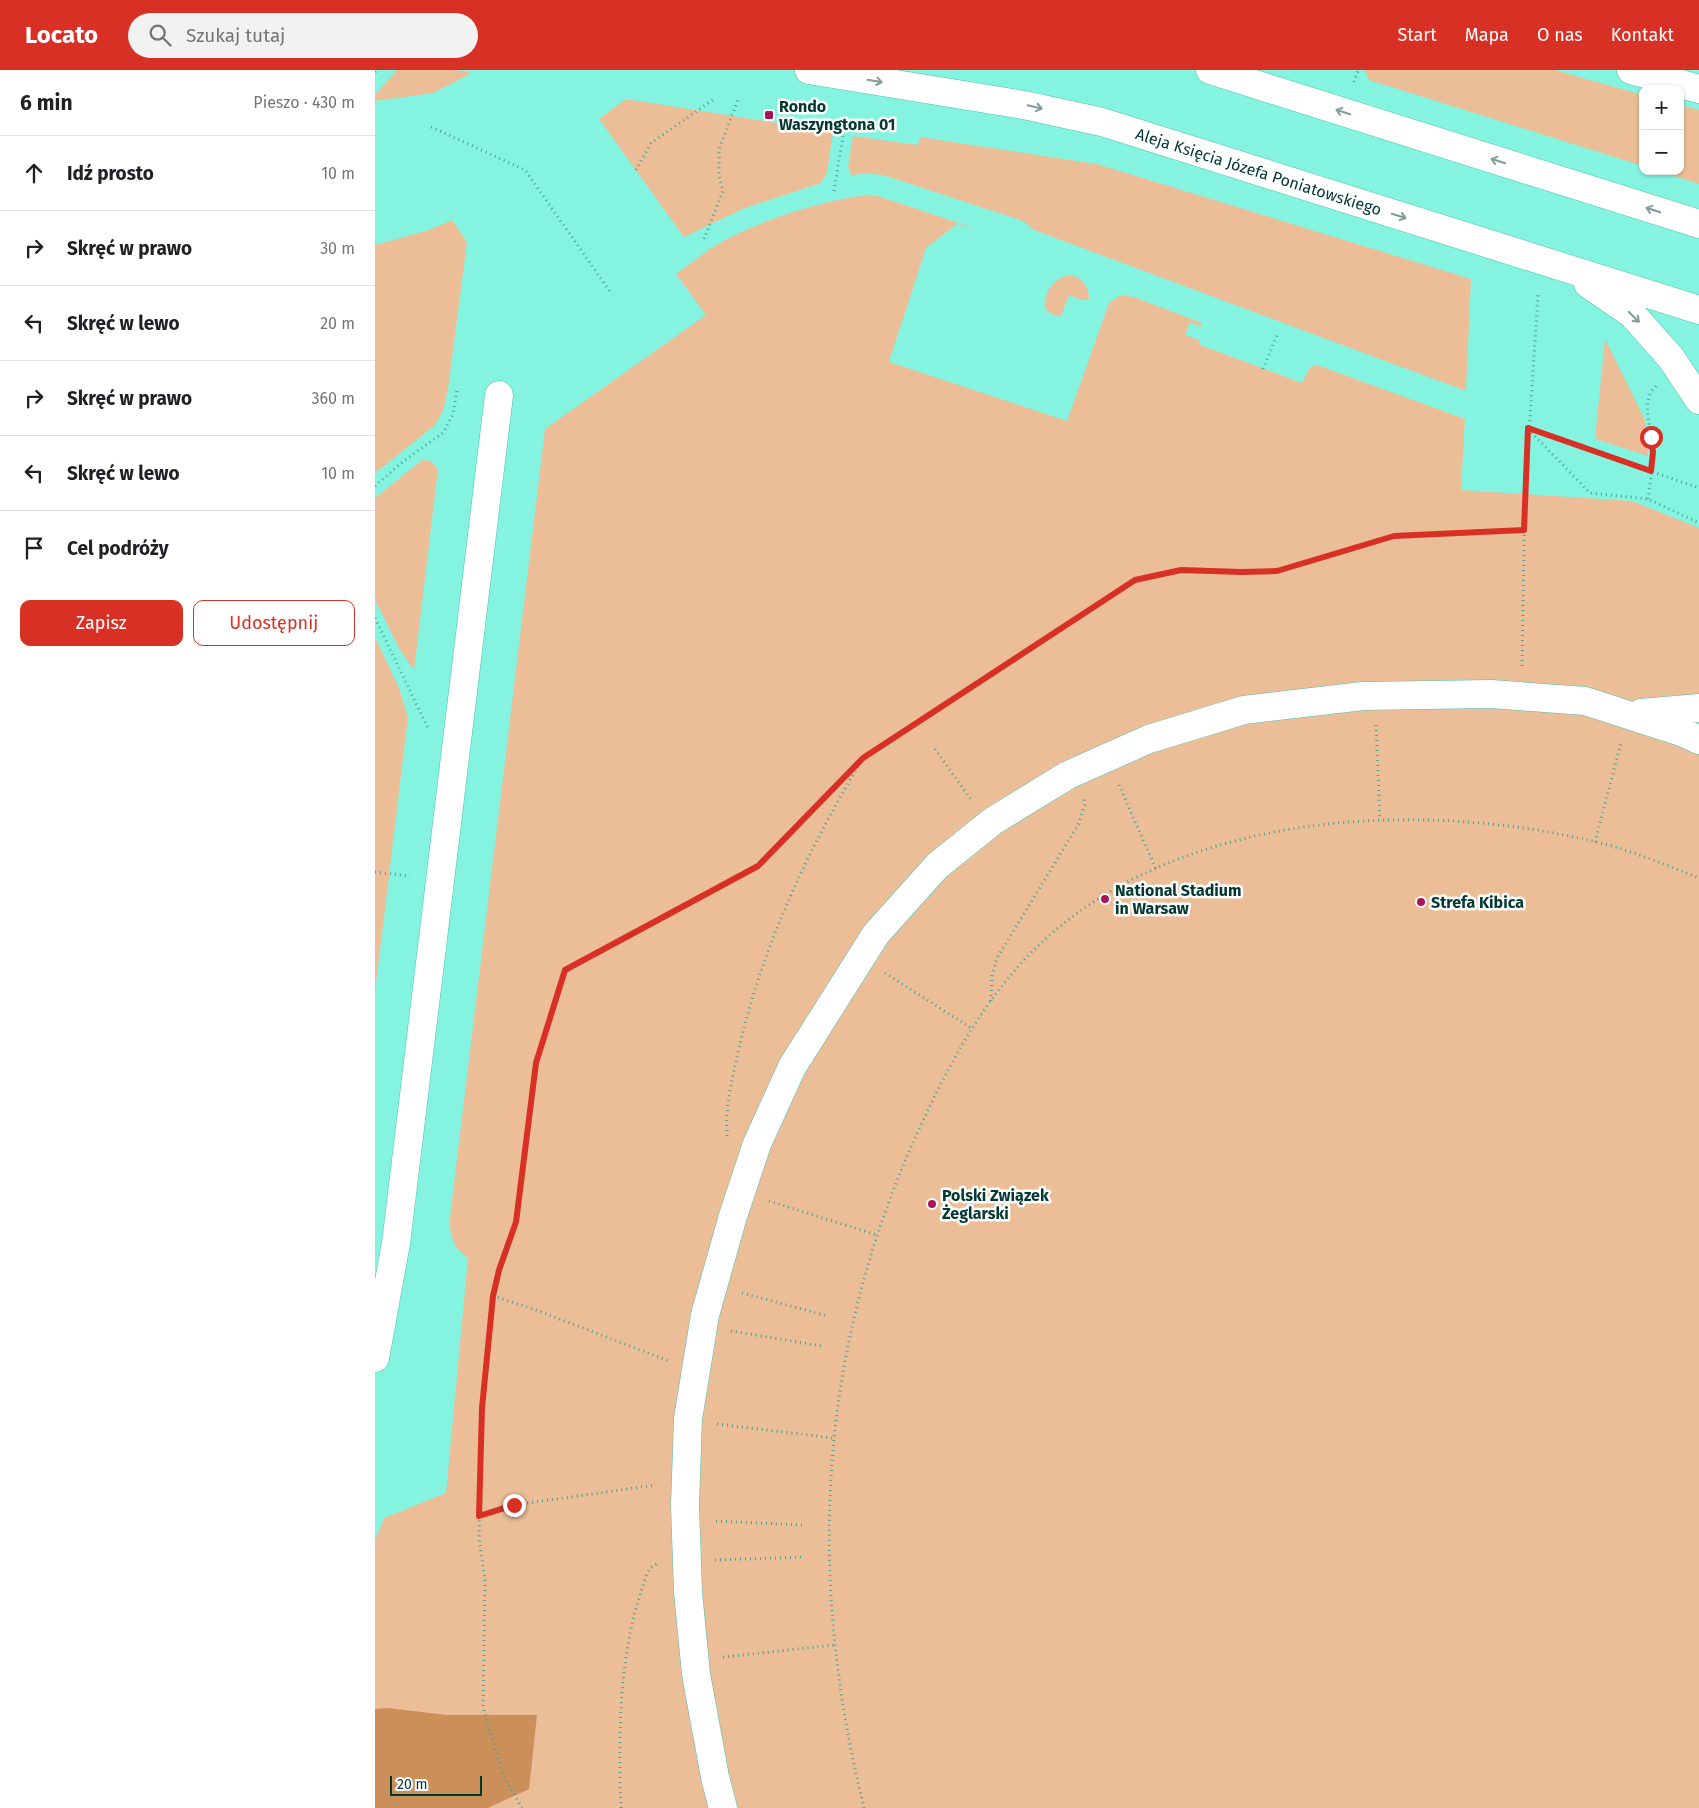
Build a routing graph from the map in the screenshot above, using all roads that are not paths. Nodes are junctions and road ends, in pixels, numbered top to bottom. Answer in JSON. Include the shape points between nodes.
{"nodes":[{"id":1,"x":809,"y":70,"type":"edge"},
{"id":2,"x":1210,"y":70,"type":"edge"},
{"id":3,"x":1631,"y":70,"type":"edge"},
{"id":4,"x":1699,"y":89,"type":"edge"},
{"id":5,"x":1699,"y":224,"type":"edge"},
{"id":6,"x":1566,"y":268,"type":"junction"},
{"id":7,"x":1699,"y":310,"type":"edge"},
{"id":8,"x":499,"y":395,"type":"dead end"},
{"id":9,"x":1699,"y":400,"type":"edge"},
{"id":10,"x":1699,"y":708,"type":"edge"},
{"id":11,"x":1628,"y":715,"type":"junction"},
{"id":12,"x":1699,"y":740,"type":"edge"},
{"id":13,"x":375,"y":1358,"type":"edge"},
{"id":14,"x":723,"y":1808,"type":"edge"}],
"edges":[{"from":1,"to":6,"type":"street","name":"Aleja Księcia Józefa Poniatowskiego","one_way":true,"via":[[1024,104],[1102,122]]},
{"from":5,"to":2,"type":"street","one_way":true},
{"from":3,"to":4,"type":"street"},
{"from":6,"to":7,"type":"street","name":"Aleja Księcia Józefa Poniatowskiego"},
{"from":6,"to":9,"type":"street","one_way":true,"via":[[1631,314],[1671,358]]},
{"from":8,"to":13,"type":"street","via":[[397,1234]]},
{"from":10,"to":11,"type":"street"},
{"from":11,"to":12,"type":"street"},
{"from":11,"to":14,"type":"street","via":[[1585,701],[1491,694],[1363,696],[1244,710],[1149,740],[1068,775],[993,821],[937,866],[877,934],[791,1067],[757,1144],[733,1216],[703,1326],[688,1419],[685,1504],[688,1592],[697,1674]]}]}
